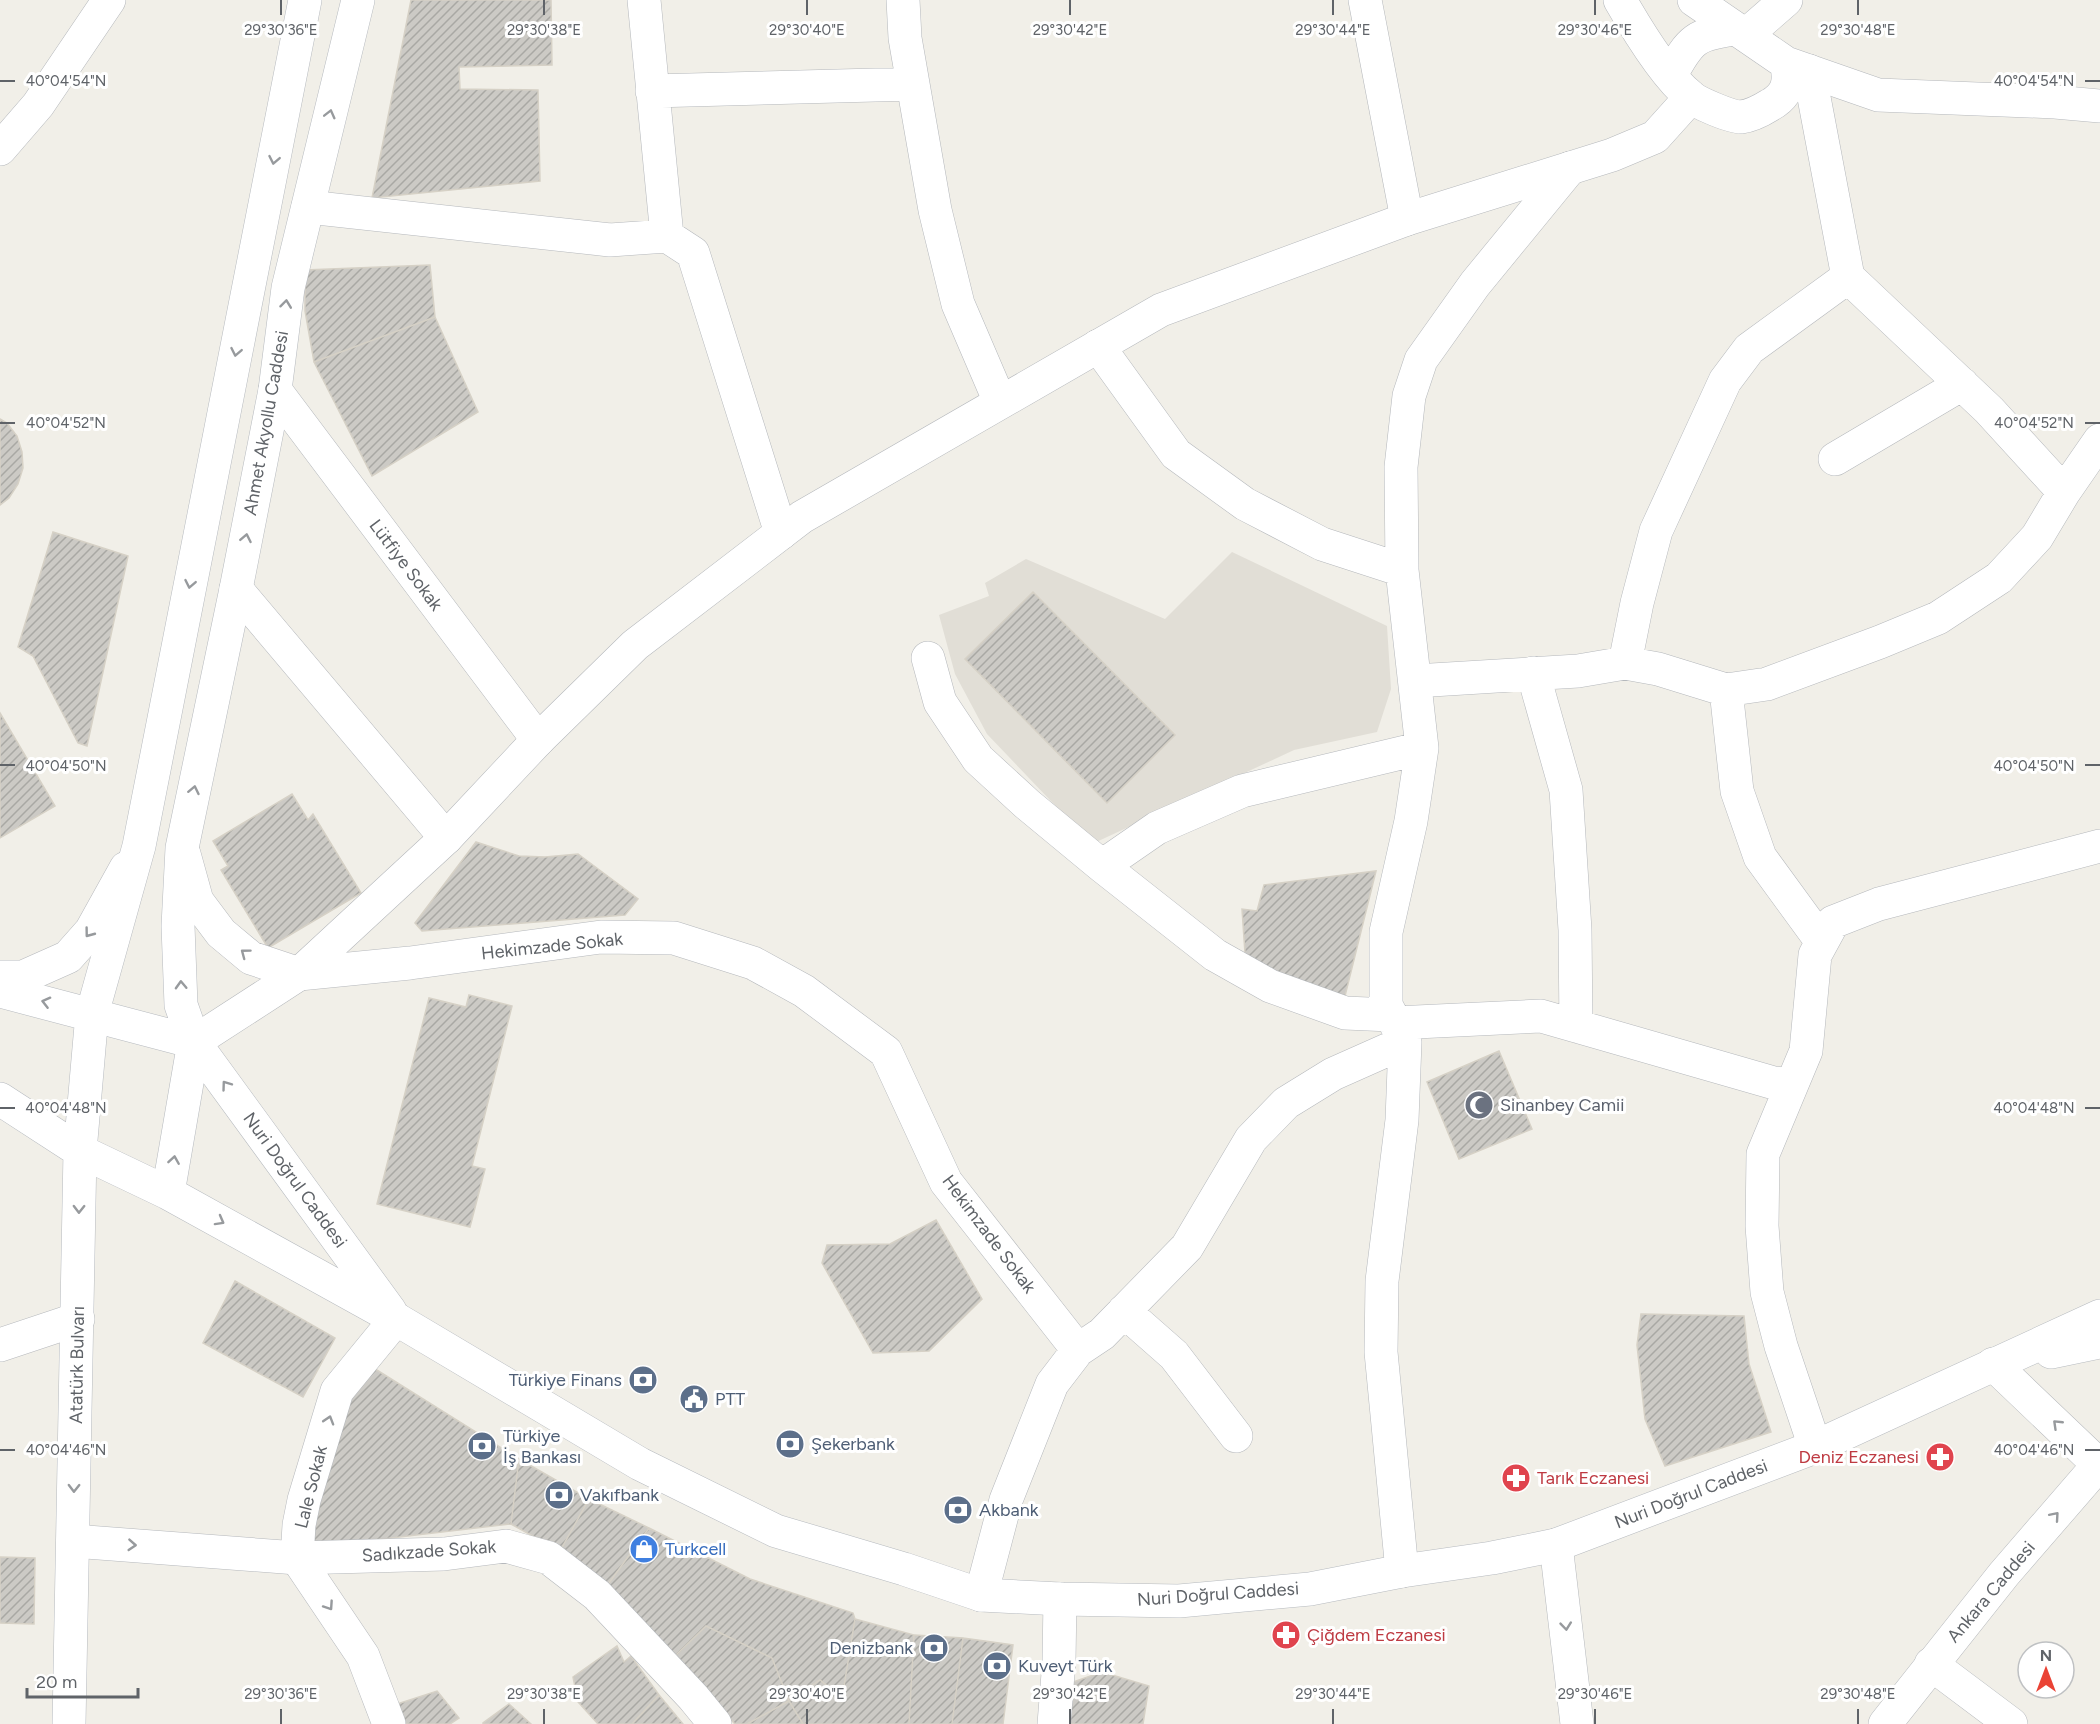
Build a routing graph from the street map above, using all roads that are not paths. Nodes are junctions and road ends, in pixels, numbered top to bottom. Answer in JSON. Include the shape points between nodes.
{"nodes":[{"id":1,"x":109,"y":0,"type":"edge"},
{"id":2,"x":305,"y":0,"type":"edge"},
{"id":3,"x":358,"y":0,"type":"edge"},
{"id":4,"x":644,"y":0,"type":"edge"},
{"id":5,"x":903,"y":0,"type":"edge"},
{"id":6,"x":1365,"y":0,"type":"edge"},
{"id":7,"x":1620,"y":0,"type":"edge"},
{"id":8,"x":1694,"y":0,"type":"edge"},
{"id":9,"x":1786,"y":0,"type":"edge"},
{"id":10,"x":1741,"y":32,"type":"junction"},
{"id":11,"x":1798,"y":67,"type":"junction"},
{"id":12,"x":913,"y":84,"type":"junction"},
{"id":13,"x":1681,"y":86,"type":"junction"},
{"id":14,"x":652,"y":91,"type":"junction"},
{"id":15,"x":2100,"y":105,"type":"edge"},
{"id":16,"x":0,"y":149,"type":"edge"},
{"id":17,"x":1570,"y":168,"type":"junction"},
{"id":18,"x":308,"y":207,"type":"junction"},
{"id":19,"x":1407,"y":219,"type":"junction"},
{"id":20,"x":667,"y":236,"type":"junction"},
{"id":21,"x":1848,"y":277,"type":"junction"},
{"id":22,"x":1098,"y":346,"type":"junction"},
{"id":23,"x":1962,"y":384,"type":"junction"},
{"id":24,"x":275,"y":390,"type":"junction"},
{"id":25,"x":1000,"y":402,"type":"junction"},
{"id":26,"x":2100,"y":440,"type":"edge"},
{"id":27,"x":1835,"y":459,"type":"dead end"},
{"id":28,"x":2064,"y":492,"type":"junction"},
{"id":29,"x":781,"y":533,"type":"junction"},
{"id":30,"x":1402,"y":570,"type":"junction"},
{"id":31,"x":236,"y":589,"type":"junction"},
{"id":32,"x":928,"y":658,"type":"dead end"},
{"id":33,"x":1625,"y":663,"type":"junction"},
{"id":34,"x":1533,"y":673,"type":"junction"},
{"id":35,"x":1415,"y":681,"type":"junction"},
{"id":36,"x":1726,"y":690,"type":"junction"},
{"id":37,"x":538,"y":740,"type":"junction"},
{"id":38,"x":1422,"y":748,"type":"junction"},
{"id":39,"x":446,"y":838,"type":"junction"},
{"id":40,"x":139,"y":846,"type":"junction"},
{"id":41,"x":2100,"y":846,"type":"edge"},
{"id":42,"x":182,"y":848,"type":"junction"},
{"id":43,"x":1102,"y":866,"type":"junction"},
{"id":44,"x":1822,"y":942,"type":"junction"},
{"id":45,"x":299,"y":974,"type":"junction"},
{"id":46,"x":0,"y":977,"type":"edge"},
{"id":47,"x":0,"y":991,"type":"edge"},
{"id":48,"x":92,"y":1014,"type":"junction"},
{"id":49,"x":1576,"y":1026,"type":"junction"},
{"id":50,"x":1397,"y":1027,"type":"junction"},
{"id":51,"x":195,"y":1042,"type":"junction"},
{"id":52,"x":1791,"y":1085,"type":"junction"},
{"id":53,"x":0,"y":1099,"type":"edge"},
{"id":54,"x":80,"y":1151,"type":"junction"},
{"id":55,"x":168,"y":1192,"type":"junction"},
{"id":56,"x":1124,"y":1311,"type":"junction"},
{"id":57,"x":2100,"y":1316,"type":"edge"},
{"id":58,"x":78,"y":1319,"type":"junction"},
{"id":59,"x":396,"y":1319,"type":"junction"},
{"id":60,"x":2100,"y":1342,"type":"edge"},
{"id":61,"x":0,"y":1345,"type":"edge"},
{"id":62,"x":1078,"y":1350,"type":"junction"},
{"id":63,"x":1993,"y":1364,"type":"junction"},
{"id":64,"x":1236,"y":1436,"type":"dead end"},
{"id":65,"x":1815,"y":1447,"type":"junction"},
{"id":66,"x":2100,"y":1465,"type":"edge"},
{"id":67,"x":73,"y":1540,"type":"junction"},
{"id":68,"x":1556,"y":1545,"type":"junction"},
{"id":69,"x":297,"y":1558,"type":"junction"},
{"id":70,"x":1402,"y":1571,"type":"junction"},
{"id":71,"x":981,"y":1595,"type":"junction"},
{"id":72,"x":1060,"y":1605,"type":"junction"},
{"id":73,"x":1931,"y":1664,"type":"junction"},
{"id":74,"x":69,"y":1724,"type":"edge"},
{"id":75,"x":389,"y":1724,"type":"edge"},
{"id":76,"x":715,"y":1724,"type":"edge"},
{"id":77,"x":1054,"y":1724,"type":"edge"},
{"id":78,"x":1577,"y":1724,"type":"edge"},
{"id":79,"x":1885,"y":1724,"type":"edge"},
{"id":80,"x":2011,"y":1724,"type":"edge"}],
"edges":[{"from":1,"to":16,"type":"street","via":[[38,105]]},
{"from":2,"to":40,"type":"street","one_way":true},
{"from":18,"to":3,"type":"street","name":"Ahmet Akyollu Caddesi","one_way":true},
{"from":4,"to":14,"type":"street"},
{"from":5,"to":12,"type":"street"},
{"from":6,"to":19,"type":"street"},
{"from":7,"to":13,"type":"street","via":[[1661,63]]},
{"from":8,"to":10,"type":"street"},
{"from":9,"to":10,"type":"street"},
{"from":10,"to":11,"type":"street"},
{"from":10,"to":13,"type":"street","via":[[1718,32],[1696,38],[1683,52]]},
{"from":11,"to":13,"type":"street","via":[[1780,100],[1739,117]]},
{"from":11,"to":15,"type":"street","via":[[1878,95]]},
{"from":11,"to":21,"type":"street"},
{"from":12,"to":14,"type":"street"},
{"from":12,"to":25,"type":"street","via":[[935,210],[958,304]]},
{"from":13,"to":17,"type":"street","via":[[1655,137]]},
{"from":14,"to":20,"type":"street"},
{"from":17,"to":19,"type":"street"},
{"from":17,"to":30,"type":"street","via":[[1475,284],[1421,360],[1409,396],[1401,467]]},
{"from":18,"to":20,"type":"street","via":[[610,240]]},
{"from":24,"to":18,"type":"street","name":"Ahmet Akyollu Caddesi","one_way":true,"via":[[288,288]]},
{"from":19,"to":22,"type":"street","via":[[1161,310]]},
{"from":20,"to":29,"type":"street","via":[[693,253]]},
{"from":21,"to":23,"type":"street"},
{"from":21,"to":33,"type":"street","via":[[1749,349],[1725,381],[1656,531]]},
{"from":22,"to":25,"type":"street"},
{"from":22,"to":30,"type":"street","via":[[1176,454],[1245,504],[1322,544]]},
{"from":23,"to":27,"type":"street"},
{"from":23,"to":28,"type":"street"},
{"from":31,"to":24,"type":"street","name":"Ahmet Akyollu Caddesi","one_way":true},
{"from":24,"to":37,"type":"street","name":"Lütfiye Sokak"},
{"from":25,"to":29,"type":"street"},
{"from":26,"to":28,"type":"street"},
{"from":28,"to":36,"type":"street","via":[[2037,537],[1999,578],[1938,618],[1767,684]]},
{"from":29,"to":37,"type":"street","via":[[634,645]]},
{"from":30,"to":35,"type":"street"},
{"from":31,"to":39,"type":"street"},
{"from":42,"to":31,"type":"street","name":"Ahmet Akyollu Caddesi","one_way":true},
{"from":32,"to":43,"type":"street","via":[[940,702],[978,759]]},
{"from":33,"to":34,"type":"street"},
{"from":33,"to":36,"type":"street"},
{"from":34,"to":35,"type":"street"},
{"from":34,"to":49,"type":"street","via":[[1566,790],[1575,930]]},
{"from":35,"to":38,"type":"street"},
{"from":36,"to":44,"type":"street","via":[[1737,791],[1760,857]]},
{"from":37,"to":39,"type":"street"},
{"from":38,"to":43,"type":"street","via":[[1242,791],[1157,828]]},
{"from":38,"to":50,"type":"street","via":[[1411,821],[1386,932],[1386,1005]]},
{"from":39,"to":45,"type":"street"},
{"from":40,"to":46,"type":"street","one_way":true,"via":[[91,931],[68,957],[23,977]]},
{"from":40,"to":48,"type":"street","name":"Atatürk Bulvarı"},
{"from":41,"to":44,"type":"street","via":[[1879,904],[1833,922]]},
{"from":45,"to":42,"type":"street","one_way":true,"via":[[251,958],[220,933],[197,901]]},
{"from":51,"to":42,"type":"street","name":"Nuri Doğrul Caddesi","one_way":true,"via":[[181,1005],[178,926]]},
{"from":43,"to":50,"type":"street","via":[[1215,955],[1270,986]]},
{"from":44,"to":52,"type":"street","via":[[1815,955],[1806,1051]]},
{"from":45,"to":51,"type":"street"},
{"from":45,"to":62,"type":"street","name":"Hekimzade Sokak","via":[[601,937],[674,938],[753,963],[804,991],[886,1052],[946,1182]]},
{"from":48,"to":47,"type":"street","one_way":true},
{"from":48,"to":51,"type":"street"},
{"from":48,"to":54,"type":"street","name":"Atatürk Bulvarı"},
{"from":49,"to":50,"type":"street","via":[[1541,1016]]},
{"from":49,"to":52,"type":"street"},
{"from":50,"to":56,"type":"street","via":[[1286,1103],[1251,1139],[1187,1247]]},
{"from":50,"to":70,"type":"street","via":[[1402,1120],[1382,1281],[1381,1352]]},
{"from":55,"to":51,"type":"street","one_way":true},
{"from":59,"to":51,"type":"street","name":"Nuri Doğrul Caddesi","one_way":true},
{"from":52,"to":65,"type":"street","via":[[1763,1154],[1762,1226],[1767,1292]]},
{"from":53,"to":54,"type":"street","name":"Nuri Doğrul Caddesi"},
{"from":54,"to":55,"type":"street","name":"Nuri Doğrul Caddesi"},
{"from":54,"to":58,"type":"street","name":"Atatürk Bulvarı","one_way":true},
{"from":55,"to":59,"type":"street","name":"Nuri Doğrul Caddesi","one_way":true},
{"from":56,"to":62,"type":"street"},
{"from":56,"to":64,"type":"street","via":[[1174,1355]]},
{"from":57,"to":63,"type":"street","name":"Nuri Doğrul Caddesi"},
{"from":58,"to":61,"type":"street"},
{"from":58,"to":67,"type":"street","name":"Atatürk Bulvarı","one_way":true},
{"from":69,"to":59,"type":"street","name":"Lale Sokak","one_way":true,"via":[[304,1500],[337,1391]]},
{"from":59,"to":71,"type":"street","name":"Nuri Doğrul Caddesi","via":[[640,1464],[776,1531]]},
{"from":60,"to":63,"type":"street","name":"Nuri Doğrul Caddesi"},
{"from":62,"to":71,"type":"street","via":[[1052,1384],[1006,1500]]},
{"from":63,"to":65,"type":"street","name":"Nuri Doğrul Caddesi"},
{"from":66,"to":63,"type":"street","one_way":true},
{"from":65,"to":68,"type":"street","name":"Nuri Doğrul Caddesi"},
{"from":73,"to":66,"type":"street","name":"Ankara Caddesi","one_way":true},
{"from":67,"to":69,"type":"street","name":"Sadıkzade Sokak","one_way":true},
{"from":67,"to":74,"type":"street","name":"Atatürk Bulvarı"},
{"from":68,"to":70,"type":"street","name":"Nuri Doğrul Caddesi"},
{"from":68,"to":78,"type":"street","one_way":true},
{"from":69,"to":75,"type":"street","one_way":true,"via":[[363,1656]]},
{"from":69,"to":76,"type":"street","name":"Sadıkzade Sokak","via":[[444,1554],[506,1546],[549,1558],[597,1595]]},
{"from":70,"to":72,"type":"street","name":"Nuri Doğrul Caddesi","via":[[1310,1588],[1179,1601]]},
{"from":71,"to":72,"type":"street","name":"Nuri Doğrul Caddesi"},
{"from":72,"to":77,"type":"street"},
{"from":73,"to":79,"type":"street","name":"Ankara Caddesi"},
{"from":73,"to":80,"type":"street"}]}
